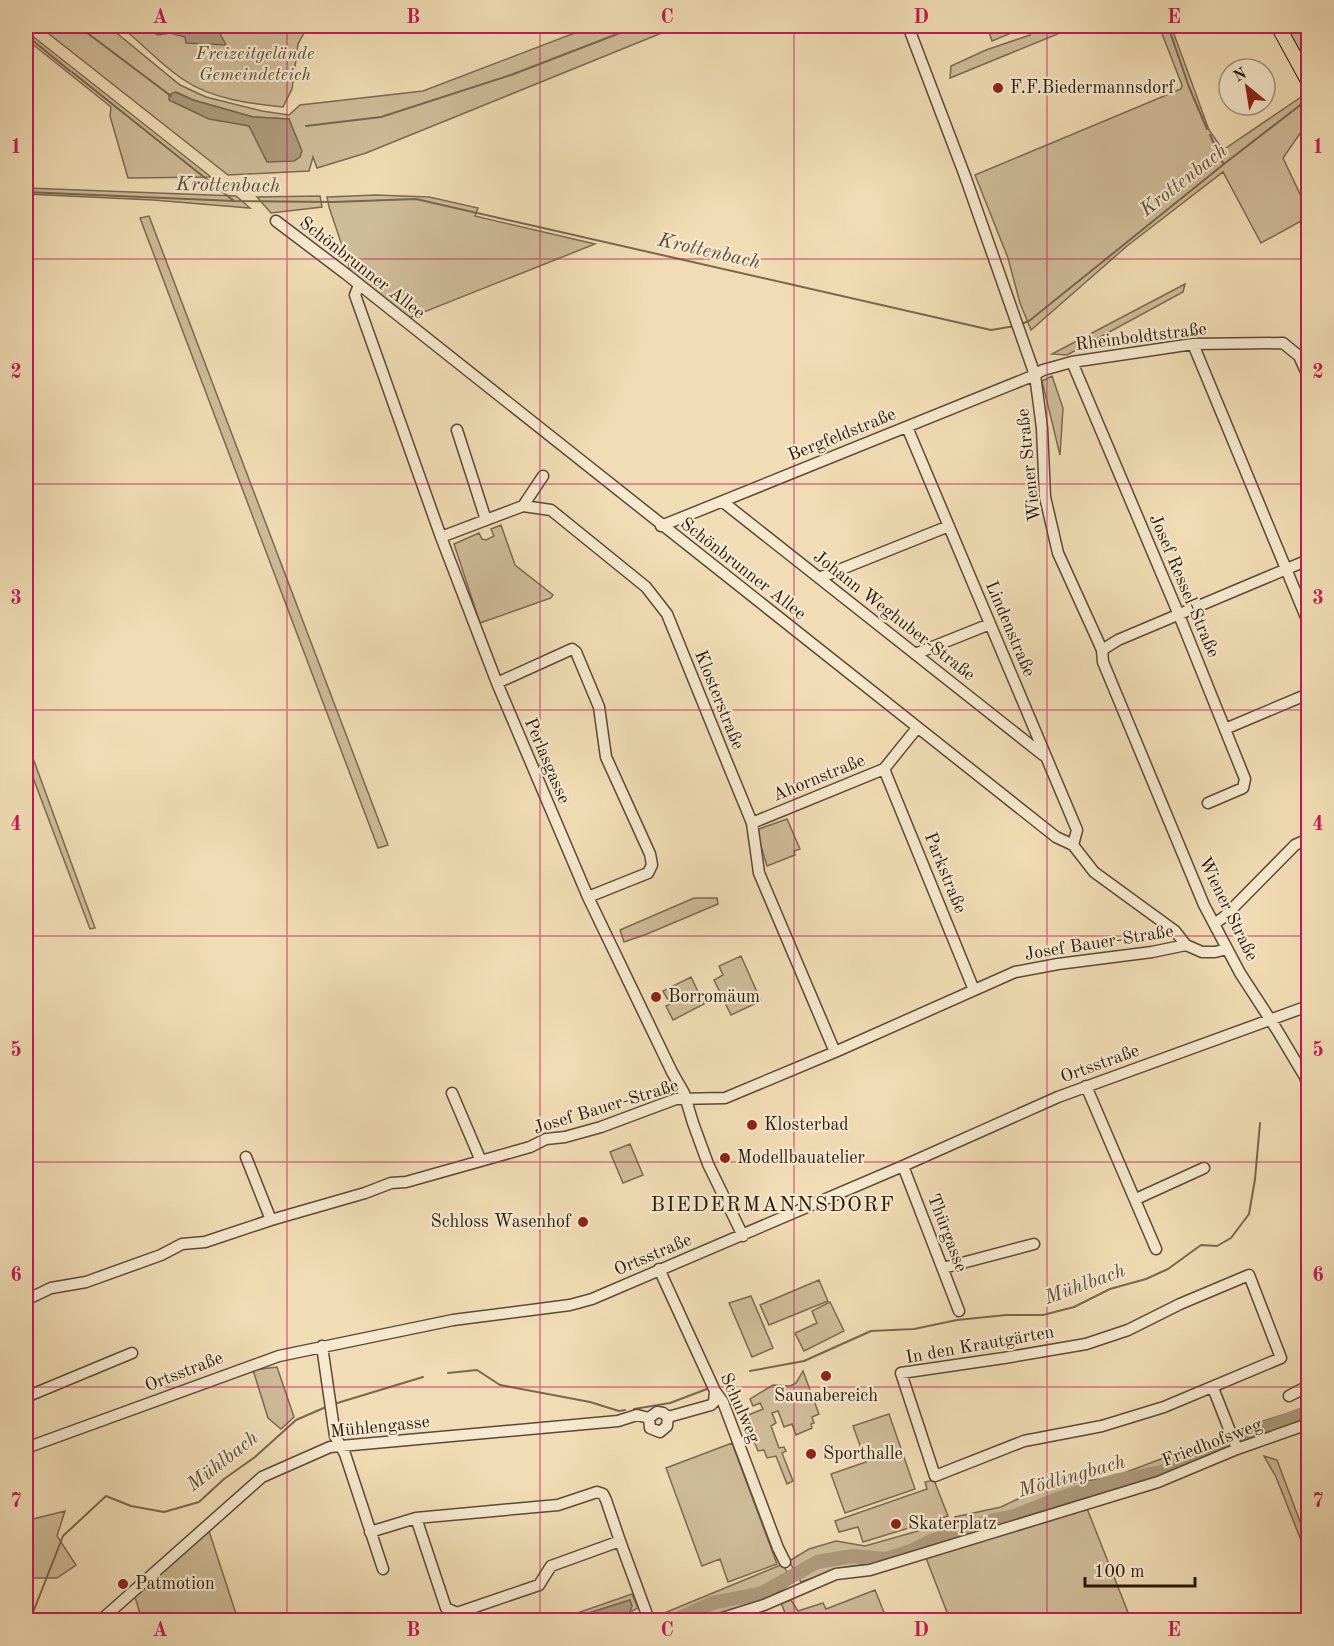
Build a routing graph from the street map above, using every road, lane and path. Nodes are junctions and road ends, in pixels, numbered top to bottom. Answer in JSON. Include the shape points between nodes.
{"nodes":[{"id":1,"x":908,"y":26,"type":"edge"},
{"id":2,"x":1278,"y":26,"type":"edge"},
{"id":3,"x":1308,"y":81,"type":"edge"},
{"id":4,"x":276,"y":221,"type":"dead end"},
{"id":5,"x":359,"y":285,"type":"junction"},
{"id":6,"x":1193,"y":344,"type":"junction"},
{"id":7,"x":1072,"y":362,"type":"junction"},
{"id":8,"x":1035,"y":375,"type":"junction"},
{"id":9,"x":1308,"y":376,"type":"edge"},
{"id":10,"x":907,"y":427,"type":"junction"},
{"id":11,"x":457,"y":430,"type":"dead end"},
{"id":12,"x":543,"y":476,"type":"dead end"},
{"id":13,"x":723,"y":502,"type":"junction"},
{"id":14,"x":523,"y":506,"type":"junction"},
{"id":15,"x":486,"y":520,"type":"junction"},
{"id":16,"x":661,"y":526,"type":"junction"},
{"id":17,"x":949,"y":526,"type":"junction"},
{"id":18,"x":441,"y":537,"type":"junction"},
{"id":19,"x":1308,"y":560,"type":"edge"},
{"id":20,"x":1287,"y":569,"type":"junction"},
{"id":21,"x":819,"y":578,"type":"junction"},
{"id":22,"x":1179,"y":615,"type":"junction"},
{"id":23,"x":1308,"y":622,"type":"edge"},
{"id":24,"x":990,"y":624,"type":"junction"},
{"id":25,"x":1102,"y":650,"type":"junction"},
{"id":26,"x":915,"y":654,"type":"junction"},
{"id":27,"x":496,"y":683,"type":"junction"},
{"id":28,"x":1308,"y":694,"type":"edge"},
{"id":29,"x":917,"y":728,"type":"junction"},
{"id":30,"x":1225,"y":729,"type":"junction"},
{"id":31,"x":1046,"y":757,"type":"junction"},
{"id":32,"x":884,"y":769,"type":"junction"},
{"id":33,"x":1208,"y":803,"type":"dead end"},
{"id":34,"x":752,"y":823,"type":"junction"},
{"id":35,"x":1308,"y":839,"type":"edge"},
{"id":36,"x":1073,"y":845,"type":"junction"},
{"id":37,"x":588,"y":897,"type":"junction"},
{"id":38,"x":1214,"y":924,"type":"junction"},
{"id":39,"x":1186,"y":945,"type":"junction"},
{"id":40,"x":1227,"y":949,"type":"junction"},
{"id":41,"x":974,"y":990,"type":"junction"},
{"id":42,"x":1308,"y":1006,"type":"edge"},
{"id":43,"x":1271,"y":1020,"type":"junction"},
{"id":44,"x":835,"y":1052,"type":"junction"},
{"id":45,"x":1086,"y":1086,"type":"junction"},
{"id":46,"x":1308,"y":1086,"type":"edge"},
{"id":47,"x":452,"y":1092,"type":"dead end"},
{"id":48,"x":686,"y":1098,"type":"junction"},
{"id":49,"x":246,"y":1157,"type":"dead end"},
{"id":50,"x":481,"y":1161,"type":"junction"},
{"id":51,"x":903,"y":1167,"type":"junction"},
{"id":52,"x":1204,"y":1168,"type":"dead end"},
{"id":53,"x":1136,"y":1199,"type":"junction"},
{"id":54,"x":272,"y":1220,"type":"junction"},
{"id":55,"x":742,"y":1236,"type":"junction"},
{"id":56,"x":1034,"y":1244,"type":"dead end"},
{"id":57,"x":1156,"y":1249,"type":"dead end"},
{"id":58,"x":943,"y":1268,"type":"junction"},
{"id":59,"x":659,"y":1269,"type":"junction"},
{"id":60,"x":26,"y":1300,"type":"edge"},
{"id":61,"x":959,"y":1311,"type":"dead end"},
{"id":62,"x":322,"y":1346,"type":"junction"},
{"id":63,"x":132,"y":1353,"type":"dead end"},
{"id":64,"x":1308,"y":1386,"type":"edge"},
{"id":65,"x":713,"y":1388,"type":"junction"},
{"id":66,"x":1213,"y":1388,"type":"junction"},
{"id":67,"x":1288,"y":1395,"type":"dead end"},
{"id":68,"x":26,"y":1397,"type":"edge"},
{"id":69,"x":649,"y":1418,"type":"junction"},
{"id":70,"x":668,"y":1418,"type":"junction"},
{"id":71,"x":1308,"y":1424,"type":"edge"},
{"id":72,"x":27,"y":1444,"type":"edge"},
{"id":73,"x":341,"y":1446,"type":"junction"},
{"id":74,"x":1237,"y":1449,"type":"junction"},
{"id":75,"x":416,"y":1518,"type":"junction"},
{"id":76,"x":370,"y":1532,"type":"junction"},
{"id":77,"x":620,"y":1541,"type":"junction"},
{"id":78,"x":785,"y":1562,"type":"dead end"},
{"id":79,"x":383,"y":1569,"type":"dead end"},
{"id":80,"x":101,"y":1620,"type":"edge"},
{"id":81,"x":649,"y":1620,"type":"edge"},
{"id":82,"x":716,"y":1620,"type":"edge"}],
"edges":[{"from":1,"to":8,"type":"street","name":"Wiener Straße"},
{"from":2,"to":3,"type":"main road"},
{"from":4,"to":5,"type":"street","name":"Schönbrunner Allee"},
{"from":5,"to":16,"type":"street","name":"Schönbrunner Allee"},
{"from":5,"to":18,"type":"street","name":"Perlasgasse","via":[[355,294]]},
{"from":6,"to":7,"type":"street","name":"Rheinboldtstraße"},
{"from":6,"to":9,"type":"street","name":"Rheinboldtstraße","via":[[1283,343],[1299,356]]},
{"from":6,"to":20,"type":"street"},
{"from":7,"to":8,"type":"street","name":"Rheinboldtstraße"},
{"from":7,"to":22,"type":"street","name":"Josef Ressel-Straße"},
{"from":8,"to":10,"type":"street","name":"Bergfeldstraße"},
{"from":8,"to":25,"type":"street","name":"Wiener Straße","via":[[1045,497],[1058,553]]},
{"from":10,"to":13,"type":"street","name":"Bergfeldstraße"},
{"from":10,"to":17,"type":"street","name":"Lindenstraße"},
{"from":11,"to":15,"type":"street"},
{"from":12,"to":14,"type":"street"},
{"from":13,"to":16,"type":"street","name":"Bergfeldstraße"},
{"from":13,"to":21,"type":"street","name":"Johann Weghuber-Straße"},
{"from":14,"to":15,"type":"street"},
{"from":14,"to":34,"type":"street","name":"Klosterstraße","via":[[551,510],[646,587],[667,615]]},
{"from":15,"to":18,"type":"street"},
{"from":16,"to":29,"type":"street","name":"Schönbrunner Allee"},
{"from":17,"to":21,"type":"street"},
{"from":17,"to":24,"type":"street","name":"Lindenstraße"},
{"from":18,"to":27,"type":"street","name":"Perlasgasse"},
{"from":19,"to":20,"type":"street"},
{"from":20,"to":22,"type":"street"},
{"from":20,"to":23,"type":"street"},
{"from":21,"to":26,"type":"street","name":"Johann Weghuber-Straße"},
{"from":22,"to":25,"type":"street"},
{"from":22,"to":30,"type":"street","name":"Josef Ressel-Straße"},
{"from":24,"to":26,"type":"street"},
{"from":24,"to":31,"type":"street","name":"Lindenstraße"},
{"from":25,"to":38,"type":"street","name":"Wiener Straße","via":[[1107,673]]},
{"from":26,"to":31,"type":"street","name":"Johann Weghuber-Straße"},
{"from":27,"to":37,"type":"street","name":"Perlasgasse"},
{"from":27,"to":37,"type":"street","via":[[572,649],[580,661],[599,707],[606,757],[652,865],[648,873]]},
{"from":28,"to":30,"type":"street"},
{"from":29,"to":32,"type":"street","name":"Ahornstraße"},
{"from":29,"to":36,"type":"street","name":"Schönbrunner Allee","via":[[1056,837]]},
{"from":30,"to":33,"type":"street","name":"Josef Ressel-Straße","via":[[1245,779],[1243,788]]},
{"from":31,"to":36,"type":"street","name":"Lindenstraße","via":[[1077,830]]},
{"from":32,"to":34,"type":"street","name":"Ahornstraße"},
{"from":32,"to":41,"type":"street","name":"Parkstraße"},
{"from":34,"to":44,"type":"street","name":"Klosterstraße","via":[[759,873]]},
{"from":35,"to":38,"type":"street","via":[[1295,846]]},
{"from":36,"to":39,"type":"street","name":"Schönbrunner Allee","via":[[1094,872],[1175,931]]},
{"from":37,"to":48,"type":"street","name":"Perlasgasse"},
{"from":38,"to":40,"type":"street","name":"Wiener Straße"},
{"from":39,"to":40,"type":"street","name":"Josef Bauer-Straße","via":[[1202,952]]},
{"from":39,"to":41,"type":"street","name":"Josef Bauer-Straße","via":[[1015,972]]},
{"from":40,"to":43,"type":"street","name":"Wiener Straße"},
{"from":41,"to":44,"type":"street","name":"Josef Bauer-Straße"},
{"from":42,"to":43,"type":"street","name":"Ortsstraße"},
{"from":43,"to":45,"type":"street","name":"Ortsstraße"},
{"from":43,"to":46,"type":"street","name":"Wiener Straße"},
{"from":44,"to":48,"type":"street","name":"Josef Bauer-Straße","via":[[725,1098]]},
{"from":45,"to":51,"type":"street","name":"Ortsstraße"},
{"from":45,"to":53,"type":"street"},
{"from":47,"to":50,"type":"street"},
{"from":48,"to":50,"type":"street","name":"Josef Bauer-Straße","via":[[602,1127],[546,1139]]},
{"from":48,"to":55,"type":"street","name":"Perlasgasse","via":[[708,1164]]},
{"from":49,"to":54,"type":"street"},
{"from":50,"to":54,"type":"street","name":"Josef Bauer-Straße","via":[[390,1183]]},
{"from":51,"to":55,"type":"street","name":"Ortsstraße"},
{"from":51,"to":58,"type":"street","name":"Thürgasse"},
{"from":52,"to":53,"type":"street"},
{"from":53,"to":57,"type":"street"},
{"from":54,"to":60,"type":"street","name":"Josef Bauer-Straße","via":[[205,1242],[176,1245],[161,1255],[86,1281],[51,1288]]},
{"from":55,"to":59,"type":"street","name":"Ortsstraße"},
{"from":56,"to":58,"type":"street"},
{"from":58,"to":61,"type":"street","name":"Thürgasse"},
{"from":59,"to":62,"type":"street","name":"Ortsstraße","via":[[570,1305],[453,1320]]},
{"from":59,"to":65,"type":"street","name":"Schulweg"},
{"from":62,"to":72,"type":"street","name":"Ortsstraße","via":[[245,1367]]},
{"from":62,"to":73,"type":"street","via":[[335,1436]]},
{"from":63,"to":68,"type":"street"},
{"from":64,"to":67,"type":"street"},
{"from":65,"to":70,"type":"street","name":"Mühlengasse","via":[[711,1405]]},
{"from":65,"to":78,"type":"street","name":"Schulweg","via":[[723,1402]]},
{"from":66,"to":66,"type":"street","name":"In den Krautgärten","via":[[1281,1358],[1249,1275],[1128,1330],[1086,1344],[901,1373],[935,1476],[1024,1441],[1102,1426]]},
{"from":66,"to":74,"type":"street"},
{"from":69,"to":70,"type":"street","name":"Mühlengasse","via":[[657,1412]]},
{"from":69,"to":70,"type":"street","name":"Mühlengasse","via":[[651,1428],[660,1432],[667,1426]]},
{"from":69,"to":73,"type":"street","name":"Mühlengasse","via":[[637,1415],[618,1421]]},
{"from":71,"to":74,"type":"street","name":"Friedhofsweg"},
{"from":73,"to":76,"type":"street"},
{"from":73,"to":80,"type":"street","name":"Mühlengasse","via":[[330,1447],[262,1478]]},
{"from":74,"to":82,"type":"street","name":"Friedhofsweg","via":[[1158,1482],[870,1570],[836,1574],[764,1605]]},
{"from":75,"to":76,"type":"street"},
{"from":75,"to":77,"type":"street","via":[[558,1504],[600,1492]]},
{"from":75,"to":77,"type":"street","via":[[446,1608],[457,1613],[539,1585],[551,1566]]},
{"from":76,"to":79,"type":"street"},
{"from":77,"to":81,"type":"street"}]}
